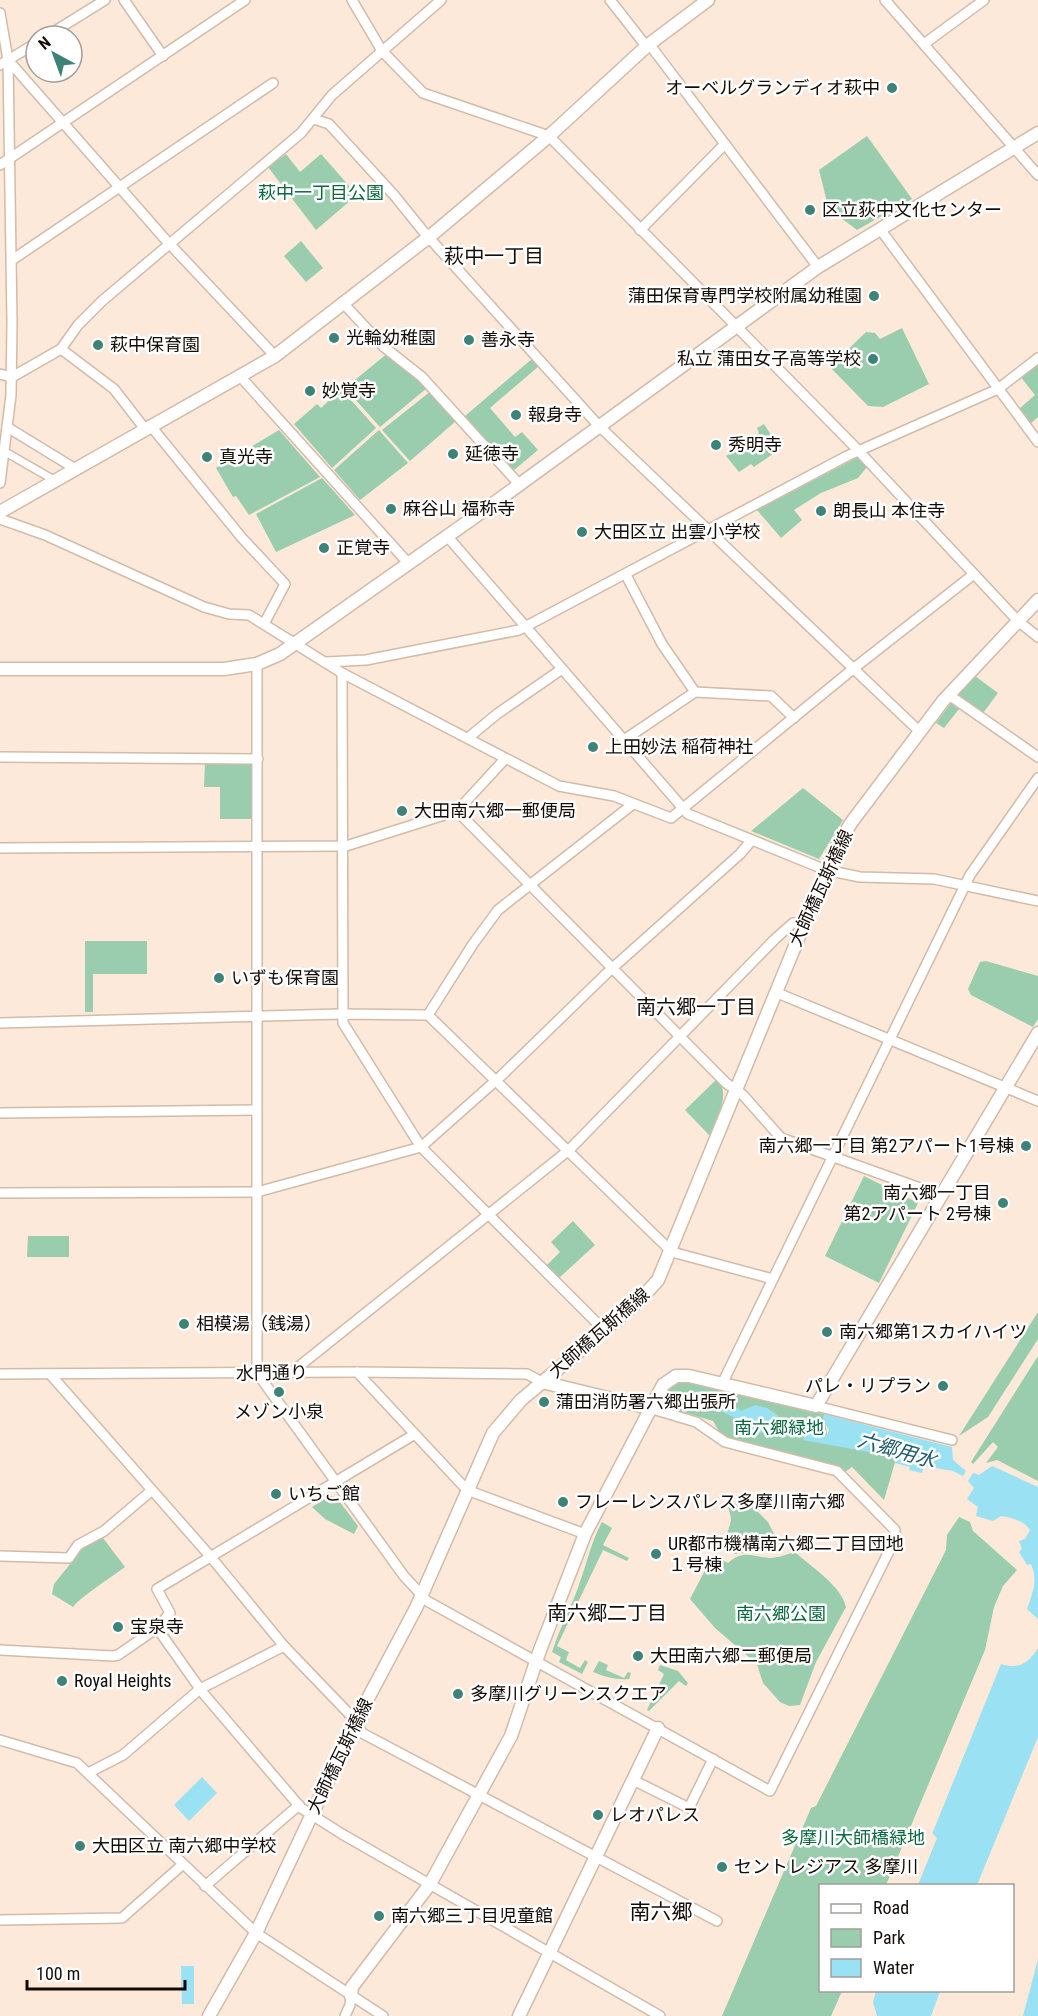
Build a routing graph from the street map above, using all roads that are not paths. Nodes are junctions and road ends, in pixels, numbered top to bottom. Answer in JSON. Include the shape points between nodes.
{"nodes":[{"id":1,"x":105,"y":0,"type":"edge"},
{"id":2,"x":124,"y":0,"type":"edge"},
{"id":3,"x":245,"y":0,"type":"edge"},
{"id":4,"x":352,"y":0,"type":"edge"},
{"id":5,"x":441,"y":0,"type":"edge"},
{"id":6,"x":610,"y":0,"type":"edge"},
{"id":7,"x":708,"y":0,"type":"edge"},
{"id":8,"x":885,"y":0,"type":"edge"},
{"id":9,"x":984,"y":0,"type":"edge"},
{"id":10,"x":0,"y":13,"type":"edge"},
{"id":11,"x":66,"y":24,"type":"edge"},
{"id":12,"x":924,"y":44,"type":"junction"},
{"id":13,"x":648,"y":45,"type":"junction"},
{"id":14,"x":24,"y":50,"type":"edge"},
{"id":15,"x":382,"y":51,"type":"junction"},
{"id":16,"x":163,"y":56,"type":"junction"},
{"id":17,"x":4,"y":63,"type":"edge"},
{"id":18,"x":273,"y":83,"type":"dead end"},
{"id":19,"x":314,"y":118,"type":"junction"},
{"id":20,"x":64,"y":123,"type":"junction"},
{"id":21,"x":1038,"y":133,"type":"edge"},
{"id":22,"x":549,"y":136,"type":"junction"},
{"id":23,"x":725,"y":144,"type":"junction"},
{"id":24,"x":1014,"y":147,"type":"junction"},
{"id":25,"x":9,"y":159,"type":"junction"},
{"id":26,"x":0,"y":165,"type":"edge"},
{"id":27,"x":1038,"y":175,"type":"edge"},
{"id":28,"x":120,"y":186,"type":"junction"},
{"id":29,"x":880,"y":229,"type":"junction"},
{"id":30,"x":640,"y":230,"type":"junction"},
{"id":31,"x":428,"y":236,"type":"junction"},
{"id":32,"x":170,"y":244,"type":"junction"},
{"id":33,"x":12,"y":260,"type":"junction"},
{"id":34,"x":818,"y":267,"type":"junction"},
{"id":35,"x":342,"y":302,"type":"junction"},
{"id":36,"x":735,"y":326,"type":"junction"},
{"id":37,"x":61,"y":349,"type":"junction"},
{"id":38,"x":274,"y":356,"type":"junction"},
{"id":39,"x":1038,"y":358,"type":"edge"},
{"id":40,"x":0,"y":374,"type":"edge"},
{"id":41,"x":239,"y":375,"type":"junction"},
{"id":42,"x":12,"y":377,"type":"junction"},
{"id":43,"x":998,"y":389,"type":"junction"},
{"id":44,"x":1038,"y":421,"type":"edge"},
{"id":45,"x":599,"y":426,"type":"junction"},
{"id":46,"x":7,"y":427,"type":"junction"},
{"id":47,"x":147,"y":427,"type":"junction"},
{"id":48,"x":1029,"y":429,"type":"junction"},
{"id":49,"x":1038,"y":442,"type":"edge"},
{"id":50,"x":2,"y":450,"type":"edge"},
{"id":51,"x":859,"y":451,"type":"junction"},
{"id":52,"x":74,"y":468,"type":"junction"},
{"id":53,"x":54,"y":480,"type":"junction"},
{"id":54,"x":0,"y":483,"type":"edge"},
{"id":55,"x":519,"y":484,"type":"junction"},
{"id":56,"x":0,"y":512,"type":"edge"},
{"id":57,"x":0,"y":519,"type":"edge"},
{"id":58,"x":710,"y":531,"type":"junction"},
{"id":59,"x":447,"y":536,"type":"junction"},
{"id":60,"x":409,"y":564,"type":"junction"},
{"id":61,"x":974,"y":574,"type":"junction"},
{"id":62,"x":626,"y":575,"type":"junction"},
{"id":63,"x":1038,"y":600,"type":"edge"},
{"id":64,"x":1018,"y":621,"type":"junction"},
{"id":65,"x":264,"y":624,"type":"junction"},
{"id":66,"x":525,"y":627,"type":"junction"},
{"id":67,"x":1038,"y":637,"type":"edge"},
{"id":68,"x":297,"y":643,"type":"junction"},
{"id":69,"x":326,"y":662,"type":"junction"},
{"id":70,"x":257,"y":664,"type":"junction"},
{"id":71,"x":0,"y":669,"type":"edge"},
{"id":72,"x":562,"y":669,"type":"junction"},
{"id":73,"x":853,"y":669,"type":"junction"},
{"id":74,"x":342,"y":673,"type":"junction"},
{"id":75,"x":695,"y":692,"type":"junction"},
{"id":76,"x":949,"y":695,"type":"junction"},
{"id":77,"x":794,"y":718,"type":"junction"},
{"id":78,"x":920,"y":732,"type":"junction"},
{"id":79,"x":468,"y":738,"type":"junction"},
{"id":80,"x":624,"y":740,"type":"junction"},
{"id":81,"x":0,"y":757,"type":"edge"},
{"id":82,"x":1038,"y":757,"type":"edge"},
{"id":83,"x":258,"y":759,"type":"junction"},
{"id":84,"x":505,"y":759,"type":"junction"},
{"id":85,"x":1038,"y":778,"type":"edge"},
{"id":86,"x":633,"y":804,"type":"junction"},
{"id":87,"x":683,"y":808,"type":"junction"},
{"id":88,"x":457,"y":811,"type":"junction"},
{"id":89,"x":751,"y":841,"type":"junction"},
{"id":90,"x":341,"y":847,"type":"junction"},
{"id":91,"x":0,"y":848,"type":"edge"},
{"id":92,"x":257,"y":848,"type":"junction"},
{"id":93,"x":826,"y":870,"type":"junction"},
{"id":94,"x":530,"y":885,"type":"junction"},
{"id":95,"x":966,"y":886,"type":"junction"},
{"id":96,"x":1038,"y":901,"type":"edge"},
{"id":97,"x":803,"y":925,"type":"junction"},
{"id":98,"x":612,"y":967,"type":"junction"},
{"id":99,"x":775,"y":992,"type":"junction"},
{"id":100,"x":341,"y":1014,"type":"junction"},
{"id":101,"x":428,"y":1015,"type":"junction"},
{"id":102,"x":257,"y":1018,"type":"junction"},
{"id":103,"x":0,"y":1023,"type":"edge"},
{"id":104,"x":1038,"y":1033,"type":"edge"},
{"id":105,"x":679,"y":1035,"type":"junction"},
{"id":106,"x":892,"y":1040,"type":"junction"},
{"id":107,"x":496,"y":1080,"type":"junction"},
{"id":108,"x":1005,"y":1087,"type":"junction"},
{"id":109,"x":735,"y":1089,"type":"junction"},
{"id":110,"x":1038,"y":1101,"type":"edge"},
{"id":111,"x":256,"y":1110,"type":"junction"},
{"id":112,"x":0,"y":1113,"type":"edge"},
{"id":113,"x":421,"y":1147,"type":"junction"},
{"id":114,"x":569,"y":1150,"type":"junction"},
{"id":115,"x":833,"y":1156,"type":"junction"},
{"id":116,"x":0,"y":1192,"type":"edge"},
{"id":117,"x":257,"y":1192,"type":"junction"},
{"id":118,"x":942,"y":1196,"type":"junction"},
{"id":119,"x":490,"y":1214,"type":"junction"},
{"id":120,"x":672,"y":1252,"type":"junction"},
{"id":121,"x":773,"y":1279,"type":"junction"},
{"id":122,"x":604,"y":1330,"type":"junction"},
{"id":123,"x":292,"y":1372,"type":"junction"},
{"id":124,"x":357,"y":1372,"type":"junction"},
{"id":125,"x":257,"y":1373,"type":"junction"},
{"id":126,"x":0,"y":1374,"type":"edge"},
{"id":127,"x":50,"y":1374,"type":"junction"},
{"id":128,"x":542,"y":1382,"type":"junction"},
{"id":129,"x":722,"y":1384,"type":"junction"},
{"id":130,"x":816,"y":1406,"type":"junction"},
{"id":131,"x":649,"y":1408,"type":"junction"},
{"id":132,"x":415,"y":1434,"type":"junction"},
{"id":133,"x":952,"y":1440,"type":"dead end"},
{"id":134,"x":337,"y":1482,"type":"junction"},
{"id":135,"x":467,"y":1490,"type":"junction"},
{"id":136,"x":151,"y":1491,"type":"junction"},
{"id":137,"x":585,"y":1534,"type":"junction"},
{"id":138,"x":0,"y":1556,"type":"edge"},
{"id":139,"x":210,"y":1556,"type":"junction"},
{"id":140,"x":421,"y":1595,"type":"junction"},
{"id":141,"x":157,"y":1628,"type":"junction"},
{"id":142,"x":284,"y":1646,"type":"junction"},
{"id":143,"x":0,"y":1650,"type":"edge"},
{"id":144,"x":536,"y":1661,"type":"junction"},
{"id":145,"x":200,"y":1689,"type":"junction"},
{"id":146,"x":356,"y":1721,"type":"junction"},
{"id":147,"x":658,"y":1728,"type":"junction"},
{"id":148,"x":0,"y":1740,"type":"edge"},
{"id":149,"x":713,"y":1759,"type":"junction"},
{"id":150,"x":90,"y":1772,"type":"junction"},
{"id":151,"x":633,"y":1780,"type":"junction"},
{"id":152,"x":479,"y":1795,"type":"junction"},
{"id":153,"x":298,"y":1806,"type":"junction"},
{"id":154,"x":311,"y":1815,"type":"junction"},
{"id":155,"x":596,"y":1858,"type":"junction"},
{"id":156,"x":182,"y":1865,"type":"junction"},
{"id":157,"x":430,"y":1884,"type":"junction"},
{"id":158,"x":205,"y":1886,"type":"junction"},
{"id":159,"x":0,"y":1920,"type":"edge"},
{"id":160,"x":717,"y":1921,"type":"dead end"},
{"id":161,"x":256,"y":1933,"type":"junction"},
{"id":162,"x":550,"y":1953,"type":"junction"},
{"id":163,"x":351,"y":1996,"type":"junction"},
{"id":164,"x":208,"y":2016,"type":"edge"},
{"id":165,"x":345,"y":2016,"type":"edge"},
{"id":166,"x":383,"y":2016,"type":"edge"},
{"id":167,"x":519,"y":2016,"type":"edge"},
{"id":168,"x":660,"y":2016,"type":"edge"}],
"edges":[{"from":1,"to":11,"type":"street"},
{"from":2,"to":16,"type":"street"},
{"from":3,"to":16,"type":"street"},
{"from":4,"to":15,"type":"street"},
{"from":5,"to":15,"type":"street"},
{"from":6,"to":13,"type":"street"},
{"from":7,"to":13,"type":"street"},
{"from":8,"to":12,"type":"street"},
{"from":9,"to":12,"type":"street"},
{"from":10,"to":17,"type":"street"},
{"from":12,"to":24,"type":"street"},
{"from":13,"to":22,"type":"street"},
{"from":13,"to":23,"type":"street"},
{"from":14,"to":17,"type":"street"},
{"from":15,"to":19,"type":"street","via":[[332,95]]},
{"from":15,"to":22,"type":"street","via":[[423,93]]},
{"from":16,"to":20,"type":"street"},
{"from":17,"to":20,"type":"street"},
{"from":17,"to":25,"type":"street"},
{"from":18,"to":28,"type":"street"},
{"from":19,"to":31,"type":"street","via":[[330,123]]},
{"from":19,"to":32,"type":"street"},
{"from":20,"to":25,"type":"street"},
{"from":20,"to":28,"type":"street"},
{"from":21,"to":24,"type":"street"},
{"from":22,"to":30,"type":"street"},
{"from":22,"to":31,"type":"street"},
{"from":23,"to":30,"type":"street"},
{"from":23,"to":34,"type":"street"},
{"from":24,"to":27,"type":"street"},
{"from":24,"to":29,"type":"street"},
{"from":25,"to":26,"type":"street"},
{"from":25,"to":33,"type":"street"},
{"from":28,"to":32,"type":"street"},
{"from":28,"to":33,"type":"street"},
{"from":29,"to":34,"type":"street"},
{"from":29,"to":43,"type":"street"},
{"from":30,"to":36,"type":"street"},
{"from":31,"to":35,"type":"street"},
{"from":31,"to":45,"type":"street"},
{"from":32,"to":37,"type":"street","via":[[78,325]]},
{"from":32,"to":38,"type":"street"},
{"from":33,"to":42,"type":"street"},
{"from":34,"to":36,"type":"street"},
{"from":35,"to":38,"type":"street"},
{"from":35,"to":55,"type":"street","via":[[384,347],[422,377]]},
{"from":36,"to":45,"type":"street"},
{"from":36,"to":51,"type":"street"},
{"from":37,"to":42,"type":"street"},
{"from":37,"to":47,"type":"street","via":[[114,389]]},
{"from":38,"to":41,"type":"street"},
{"from":39,"to":43,"type":"street"},
{"from":40,"to":42,"type":"street"},
{"from":41,"to":47,"type":"street"},
{"from":41,"to":60,"type":"street"},
{"from":42,"to":46,"type":"street"},
{"from":43,"to":48,"type":"street"},
{"from":43,"to":51,"type":"street"},
{"from":44,"to":48,"type":"street"},
{"from":45,"to":55,"type":"street"},
{"from":45,"to":58,"type":"street"},
{"from":46,"to":50,"type":"street"},
{"from":46,"to":52,"type":"street"},
{"from":47,"to":52,"type":"street"},
{"from":47,"to":65,"type":"street","via":[[285,584]]},
{"from":48,"to":49,"type":"street"},
{"from":50,"to":53,"type":"street"},
{"from":50,"to":54,"type":"street"},
{"from":51,"to":58,"type":"street"},
{"from":51,"to":61,"type":"street"},
{"from":52,"to":53,"type":"street"},
{"from":53,"to":56,"type":"street"},
{"from":55,"to":59,"type":"street"},
{"from":57,"to":65,"type":"street","via":[[45,535],[204,607],[249,615]]},
{"from":58,"to":62,"type":"street"},
{"from":58,"to":73,"type":"street"},
{"from":59,"to":60,"type":"street"},
{"from":59,"to":66,"type":"street"},
{"from":60,"to":68,"type":"street"},
{"from":61,"to":64,"type":"street"},
{"from":61,"to":73,"type":"street"},
{"from":62,"to":66,"type":"street"},
{"from":62,"to":75,"type":"street","via":[[662,644]]},
{"from":63,"to":64,"type":"street","name":"大師橋瓦斯橋線"},
{"from":64,"to":67,"type":"street"},
{"from":64,"to":76,"type":"street","name":"大師橋瓦斯橋線"},
{"from":65,"to":68,"type":"street"},
{"from":66,"to":69,"type":"street","via":[[366,660]]},
{"from":66,"to":72,"type":"street"},
{"from":68,"to":69,"type":"street"},
{"from":68,"to":70,"type":"street"},
{"from":69,"to":74,"type":"street"},
{"from":70,"to":71,"type":"street","via":[[224,669]]},
{"from":70,"to":83,"type":"street"},
{"from":72,"to":79,"type":"street"},
{"from":72,"to":80,"type":"street"},
{"from":73,"to":77,"type":"street"},
{"from":73,"to":78,"type":"street"},
{"from":74,"to":79,"type":"street"},
{"from":74,"to":90,"type":"street"},
{"from":75,"to":77,"type":"street","via":[[771,696]]},
{"from":75,"to":80,"type":"street"},
{"from":76,"to":78,"type":"street","name":"大師橋瓦斯橋線"},
{"from":76,"to":82,"type":"street"},
{"from":77,"to":87,"type":"street"},
{"from":78,"to":93,"type":"street","name":"大師橋瓦斯橋線","via":[[843,835]]},
{"from":79,"to":84,"type":"street"},
{"from":80,"to":87,"type":"street"},
{"from":81,"to":83,"type":"street"},
{"from":83,"to":92,"type":"street"},
{"from":84,"to":86,"type":"street","via":[[559,786],[615,796]]},
{"from":84,"to":88,"type":"street"},
{"from":85,"to":95,"type":"street"},
{"from":86,"to":87,"type":"street","via":[[671,818]]},
{"from":86,"to":94,"type":"street"},
{"from":87,"to":89,"type":"street","via":[[688,814]]},
{"from":88,"to":90,"type":"street"},
{"from":88,"to":94,"type":"street"},
{"from":89,"to":93,"type":"street"},
{"from":89,"to":98,"type":"street"},
{"from":90,"to":92,"type":"street"},
{"from":90,"to":100,"type":"street"},
{"from":91,"to":92,"type":"street"},
{"from":92,"to":102,"type":"street"},
{"from":93,"to":95,"type":"street","via":[[860,878],[934,879]]},
{"from":93,"to":97,"type":"street","name":"大師橋瓦斯橋線"},
{"from":94,"to":98,"type":"street"},
{"from":94,"to":101,"type":"street","via":[[498,910]]},
{"from":95,"to":96,"type":"street"},
{"from":95,"to":106,"type":"street"},
{"from":97,"to":99,"type":"street","name":"大師橋瓦斯橋線"},
{"from":97,"to":105,"type":"street","via":[[793,923]]},
{"from":98,"to":105,"type":"street"},
{"from":98,"to":107,"type":"street"},
{"from":99,"to":106,"type":"street"},
{"from":99,"to":109,"type":"street","name":"大師橋瓦斯橋線"},
{"from":100,"to":101,"type":"street"},
{"from":100,"to":102,"type":"street"},
{"from":100,"to":113,"type":"street","via":[[342,1023]]},
{"from":101,"to":107,"type":"street"},
{"from":102,"to":103,"type":"street"},
{"from":102,"to":111,"type":"street"},
{"from":104,"to":108,"type":"street"},
{"from":105,"to":109,"type":"street"},
{"from":105,"to":114,"type":"street"},
{"from":106,"to":108,"type":"street"},
{"from":106,"to":115,"type":"street"},
{"from":107,"to":113,"type":"street"},
{"from":107,"to":114,"type":"street"},
{"from":108,"to":110,"type":"street"},
{"from":108,"to":118,"type":"street"},
{"from":109,"to":115,"type":"street","via":[[781,1138]]},
{"from":109,"to":120,"type":"street","name":"大師橋瓦斯橋線"},
{"from":111,"to":112,"type":"street"},
{"from":111,"to":117,"type":"street"},
{"from":113,"to":117,"type":"street"},
{"from":113,"to":119,"type":"street"},
{"from":114,"to":119,"type":"street"},
{"from":114,"to":120,"type":"street"},
{"from":115,"to":118,"type":"street"},
{"from":115,"to":121,"type":"street"},
{"from":116,"to":117,"type":"street"},
{"from":117,"to":125,"type":"street"},
{"from":118,"to":130,"type":"street"},
{"from":119,"to":122,"type":"street"},
{"from":119,"to":123,"type":"street"},
{"from":120,"to":121,"type":"street"},
{"from":120,"to":122,"type":"street","name":"大師橋瓦斯橋線","via":[[658,1280]]},
{"from":121,"to":129,"type":"street"},
{"from":122,"to":128,"type":"street","name":"大師橋瓦斯橋線"},
{"from":123,"to":124,"type":"street","name":"水門通り"},
{"from":123,"to":125,"type":"street","name":"水門通り"},
{"from":124,"to":128,"type":"street","name":"水門通り","via":[[527,1374]]},
{"from":124,"to":132,"type":"street"},
{"from":125,"to":127,"type":"street","name":"水門通り"},
{"from":125,"to":134,"type":"street"},
{"from":126,"to":127,"type":"street","name":"水門通り"},
{"from":127,"to":136,"type":"street"},
{"from":128,"to":131,"type":"street"},
{"from":128,"to":135,"type":"street","name":"大師橋瓦斯橋線","via":[[493,1433]]},
{"from":129,"to":130,"type":"street"},
{"from":129,"to":131,"type":"street","via":[[676,1376],[663,1385]]},
{"from":130,"to":133,"type":"street"},
{"from":131,"to":137,"type":"street"},
{"from":131,"to":149,"type":"street","via":[[696,1422],[725,1442],[837,1471],[895,1530],[895,1539],[770,1791]]},
{"from":132,"to":134,"type":"street"},
{"from":132,"to":135,"type":"street"},
{"from":134,"to":139,"type":"street"},
{"from":134,"to":140,"type":"street"},
{"from":135,"to":137,"type":"street"},
{"from":135,"to":140,"type":"street","name":"大師橋瓦斯橋線"},
{"from":136,"to":138,"type":"street","via":[[104,1531],[78,1545],[69,1558]]},
{"from":136,"to":139,"type":"street"},
{"from":137,"to":144,"type":"street"},
{"from":139,"to":141,"type":"street","via":[[157,1589],[170,1613]]},
{"from":139,"to":142,"type":"street"},
{"from":140,"to":144,"type":"street"},
{"from":140,"to":146,"type":"street","name":"大師橋瓦斯橋線"},
{"from":141,"to":143,"type":"street","via":[[113,1656]]},
{"from":141,"to":145,"type":"street"},
{"from":142,"to":145,"type":"street"},
{"from":142,"to":146,"type":"street"},
{"from":144,"to":147,"type":"street"},
{"from":144,"to":152,"type":"street","via":[[511,1736]]},
{"from":145,"to":150,"type":"street","via":[[123,1755]]},
{"from":145,"to":153,"type":"street"},
{"from":146,"to":152,"type":"street","via":[[362,1733]]},
{"from":146,"to":154,"type":"street","name":"大師橋瓦斯橋線"},
{"from":147,"to":149,"type":"street"},
{"from":147,"to":151,"type":"street"},
{"from":148,"to":150,"type":"street","via":[[77,1763]]},
{"from":149,"to":151,"type":"street","via":[[689,1808]]},
{"from":150,"to":156,"type":"street"},
{"from":151,"to":155,"type":"street"},
{"from":152,"to":155,"type":"street"},
{"from":152,"to":157,"type":"street"},
{"from":153,"to":154,"type":"street"},
{"from":153,"to":158,"type":"street"},
{"from":154,"to":157,"type":"street"},
{"from":154,"to":161,"type":"street","name":"大師橋瓦斯橋線"},
{"from":155,"to":160,"type":"street"},
{"from":155,"to":162,"type":"street"},
{"from":156,"to":158,"type":"street"},
{"from":156,"to":159,"type":"street","via":[[122,1918]]},
{"from":157,"to":162,"type":"street"},
{"from":157,"to":163,"type":"street","via":[[352,1987]]},
{"from":158,"to":161,"type":"street"},
{"from":161,"to":163,"type":"street"},
{"from":161,"to":164,"type":"street","name":"大師橋瓦斯橋線"},
{"from":162,"to":167,"type":"street"},
{"from":162,"to":168,"type":"street"},
{"from":163,"to":165,"type":"street"},
{"from":163,"to":166,"type":"street"}]}
